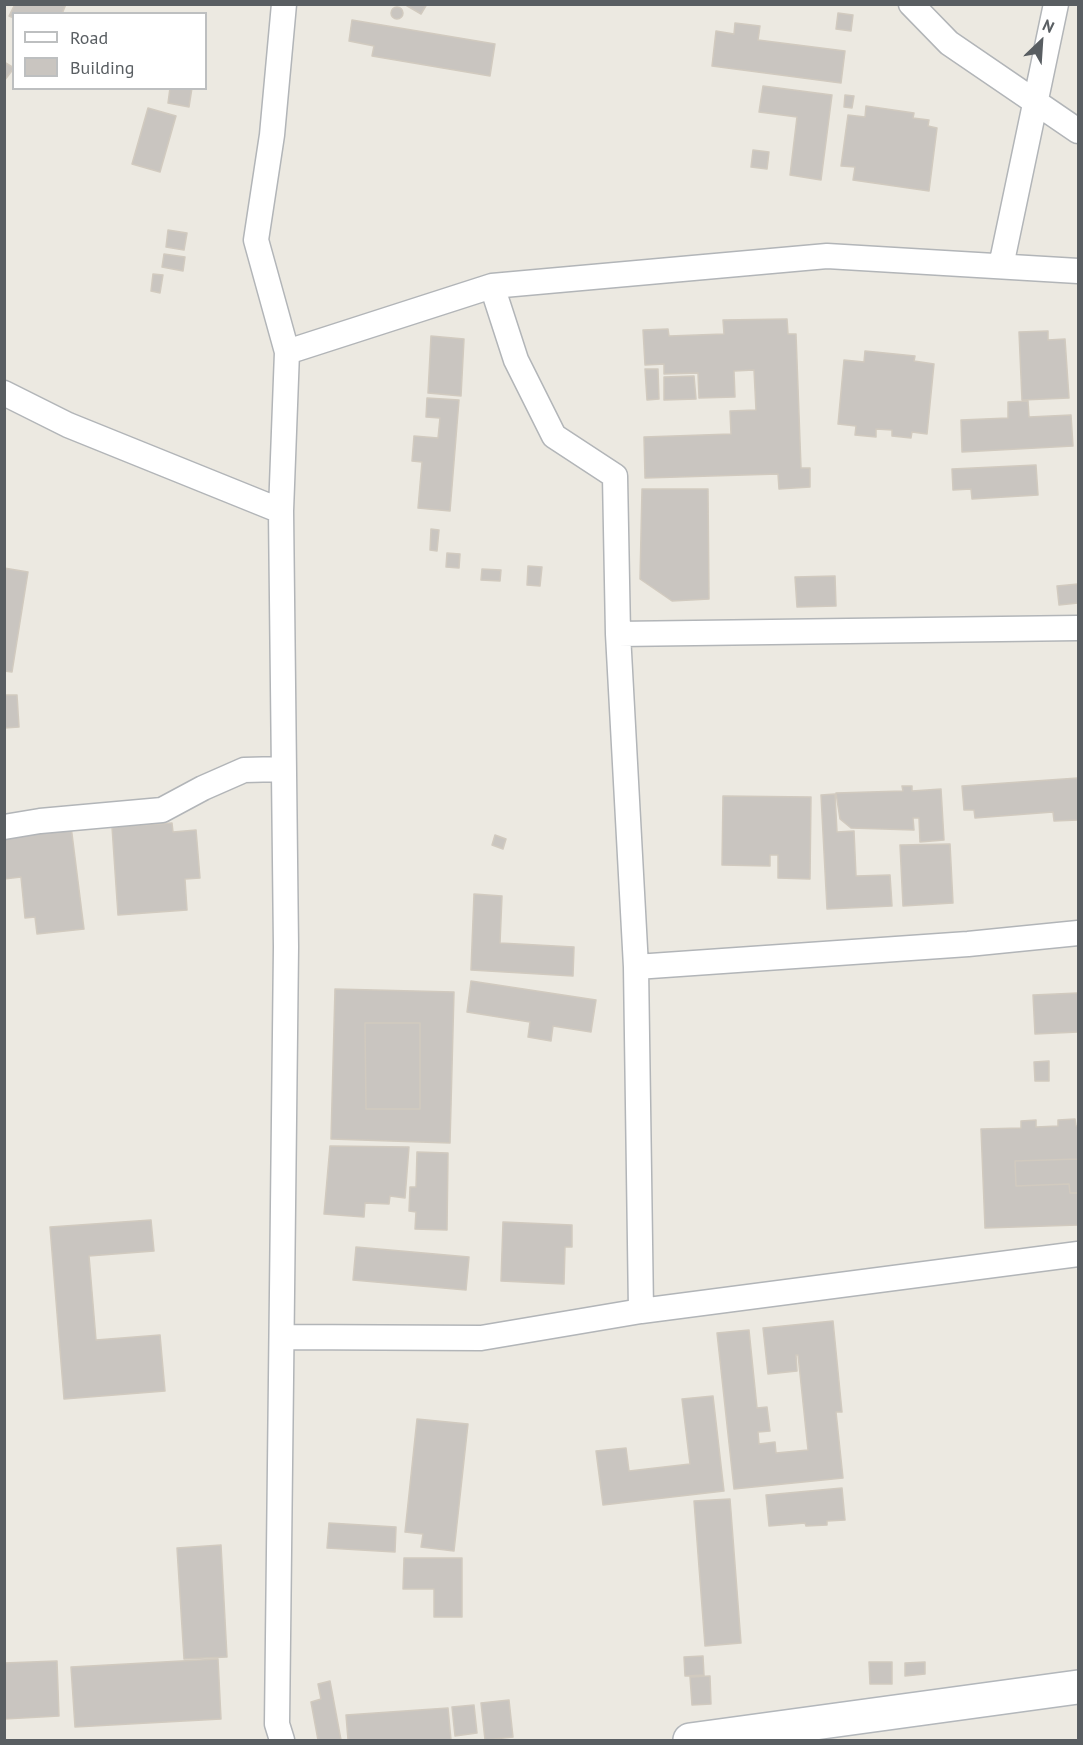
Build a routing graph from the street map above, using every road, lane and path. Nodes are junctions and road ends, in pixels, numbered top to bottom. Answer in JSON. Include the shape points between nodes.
{"nodes":[{"id":1,"x":284,"y":4,"type":"edge"},
{"id":2,"x":911,"y":4,"type":"edge"},
{"id":3,"x":1056,"y":4,"type":"edge"},
{"id":4,"x":1035,"y":102,"type":"junction"},
{"id":5,"x":1078,"y":130,"type":"edge"},
{"id":6,"x":1001,"y":266,"type":"junction"},
{"id":7,"x":1078,"y":270,"type":"edge"},
{"id":8,"x":492,"y":286,"type":"junction"},
{"id":9,"x":287,"y":351,"type":"junction"},
{"id":10,"x":4,"y":393,"type":"edge"},
{"id":11,"x":281,"y":511,"type":"junction"},
{"id":12,"x":1078,"y":628,"type":"edge"},
{"id":13,"x":618,"y":634,"type":"junction"},
{"id":14,"x":282,"y":769,"type":"junction"},
{"id":15,"x":4,"y":827,"type":"edge"},
{"id":16,"x":1078,"y":933,"type":"edge"},
{"id":17,"x":636,"y":967,"type":"junction"},
{"id":18,"x":1078,"y":1254,"type":"edge"},
{"id":19,"x":641,"y":1311,"type":"junction"},
{"id":20,"x":283,"y":1337,"type":"junction"},
{"id":21,"x":1078,"y":1687,"type":"edge"},
{"id":22,"x":282,"y":1740,"type":"edge"},
{"id":23,"x":690,"y":1740,"type":"edge"}],
"edges":[{"from":1,"to":9,"type":"street","via":[[272,135],[256,240]]},
{"from":2,"to":4,"type":"street","via":[[949,43]]},
{"from":3,"to":4,"type":"street"},
{"from":4,"to":5,"type":"street"},
{"from":4,"to":6,"type":"street"},
{"from":6,"to":7,"type":"street"},
{"from":6,"to":8,"type":"street","via":[[827,256]]},
{"from":8,"to":9,"type":"street"},
{"from":8,"to":13,"type":"street","via":[[516,360],[554,436],[615,476]]},
{"from":9,"to":11,"type":"street"},
{"from":10,"to":11,"type":"street","via":[[68,425]]},
{"from":11,"to":14,"type":"street"},
{"from":12,"to":13,"type":"street"},
{"from":13,"to":17,"type":"street"},
{"from":14,"to":15,"type":"street","via":[[244,770],[162,810]]},
{"from":14,"to":20,"type":"street","via":[[286,947]]},
{"from":16,"to":17,"type":"street"},
{"from":17,"to":19,"type":"street"},
{"from":18,"to":19,"type":"street"},
{"from":19,"to":20,"type":"street","via":[[481,1338]]},
{"from":20,"to":22,"type":"street","via":[[278,1724]]},
{"from":21,"to":23,"type":"main road"}]}
